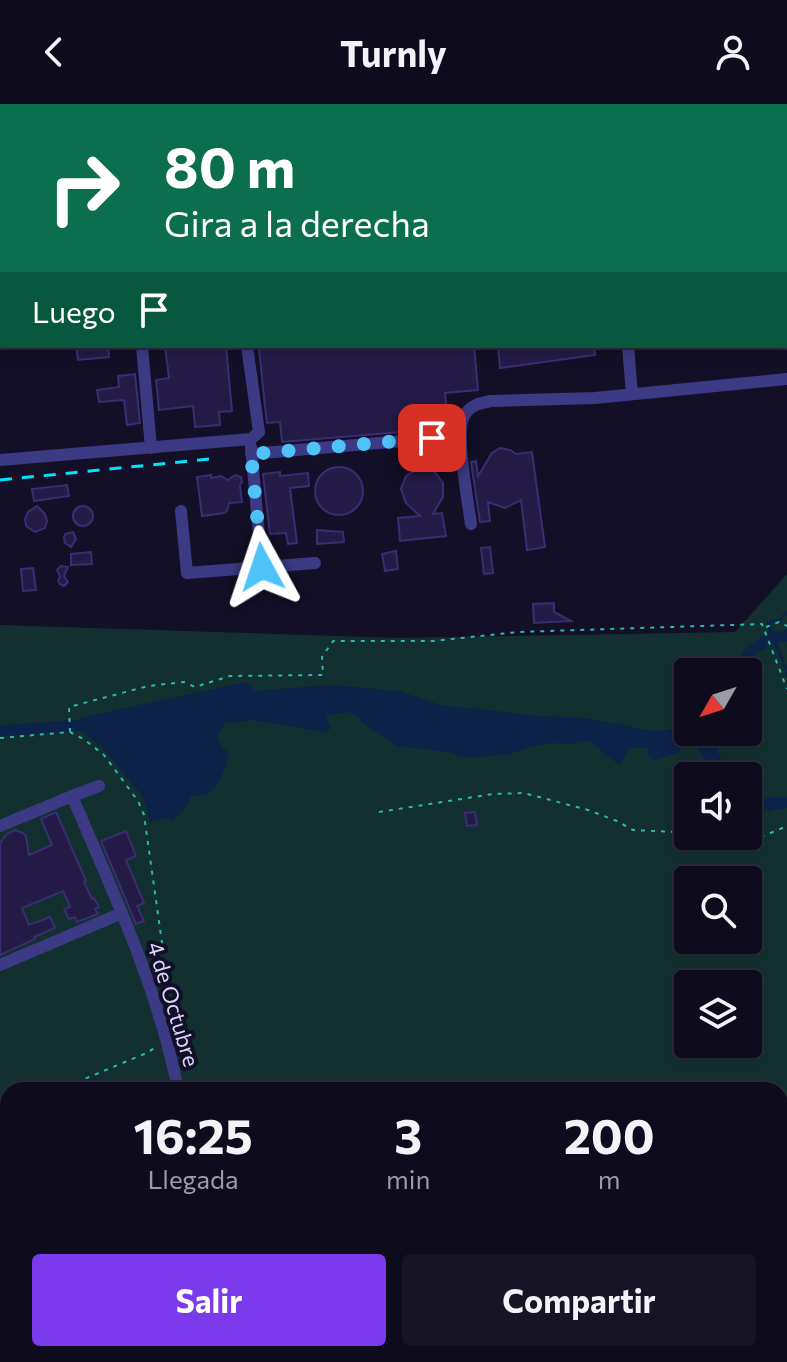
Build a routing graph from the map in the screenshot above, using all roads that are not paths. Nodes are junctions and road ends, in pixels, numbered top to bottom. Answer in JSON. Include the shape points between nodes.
{"nodes":[{"id":1,"x":142,"y":348,"type":"edge"},
{"id":2,"x":247,"y":348,"type":"edge"},
{"id":3,"x":628,"y":348,"type":"edge"},
{"id":4,"x":787,"y":379,"type":"edge"},
{"id":5,"x":632,"y":394,"type":"junction"},
{"id":6,"x":460,"y":436,"type":"junction"},
{"id":7,"x":251,"y":439,"type":"junction"},
{"id":8,"x":151,"y":448,"type":"junction"},
{"id":9,"x":251,"y":454,"type":"junction"},
{"id":10,"x":0,"y":460,"type":"edge"},
{"id":11,"x":181,"y":511,"type":"dead end"},
{"id":12,"x":471,"y":524,"type":"dead end"},
{"id":13,"x":315,"y":563,"type":"dead end"},
{"id":14,"x":262,"y":567,"type":"junction"},
{"id":15,"x":99,"y":786,"type":"dead end"},
{"id":16,"x":72,"y":796,"type":"junction"},
{"id":17,"x":0,"y":826,"type":"edge"},
{"id":18,"x":122,"y":913,"type":"junction"},
{"id":19,"x":0,"y":965,"type":"edge"},
{"id":20,"x":176,"y":1082,"type":"edge"}],
"edges":[{"from":1,"to":8,"type":"street"},
{"from":2,"to":7,"type":"street","via":[[259,432]]},
{"from":3,"to":5,"type":"street"},
{"from":4,"to":5,"type":"street"},
{"from":5,"to":6,"type":"street","via":[[474,405],[464,417]]},
{"from":6,"to":9,"type":"street"},
{"from":6,"to":12,"type":"street"},
{"from":7,"to":8,"type":"street"},
{"from":7,"to":9,"type":"street"},
{"from":8,"to":10,"type":"street"},
{"from":9,"to":14,"type":"street"},
{"from":11,"to":14,"type":"street","via":[[187,573]]},
{"from":13,"to":14,"type":"street"},
{"from":15,"to":16,"type":"street"},
{"from":16,"to":17,"type":"street"},
{"from":16,"to":18,"type":"street","name":"4 de Octubre"},
{"from":18,"to":19,"type":"street"},
{"from":18,"to":20,"type":"street","name":"4 de Octubre","via":[[159,1013]]}]}
